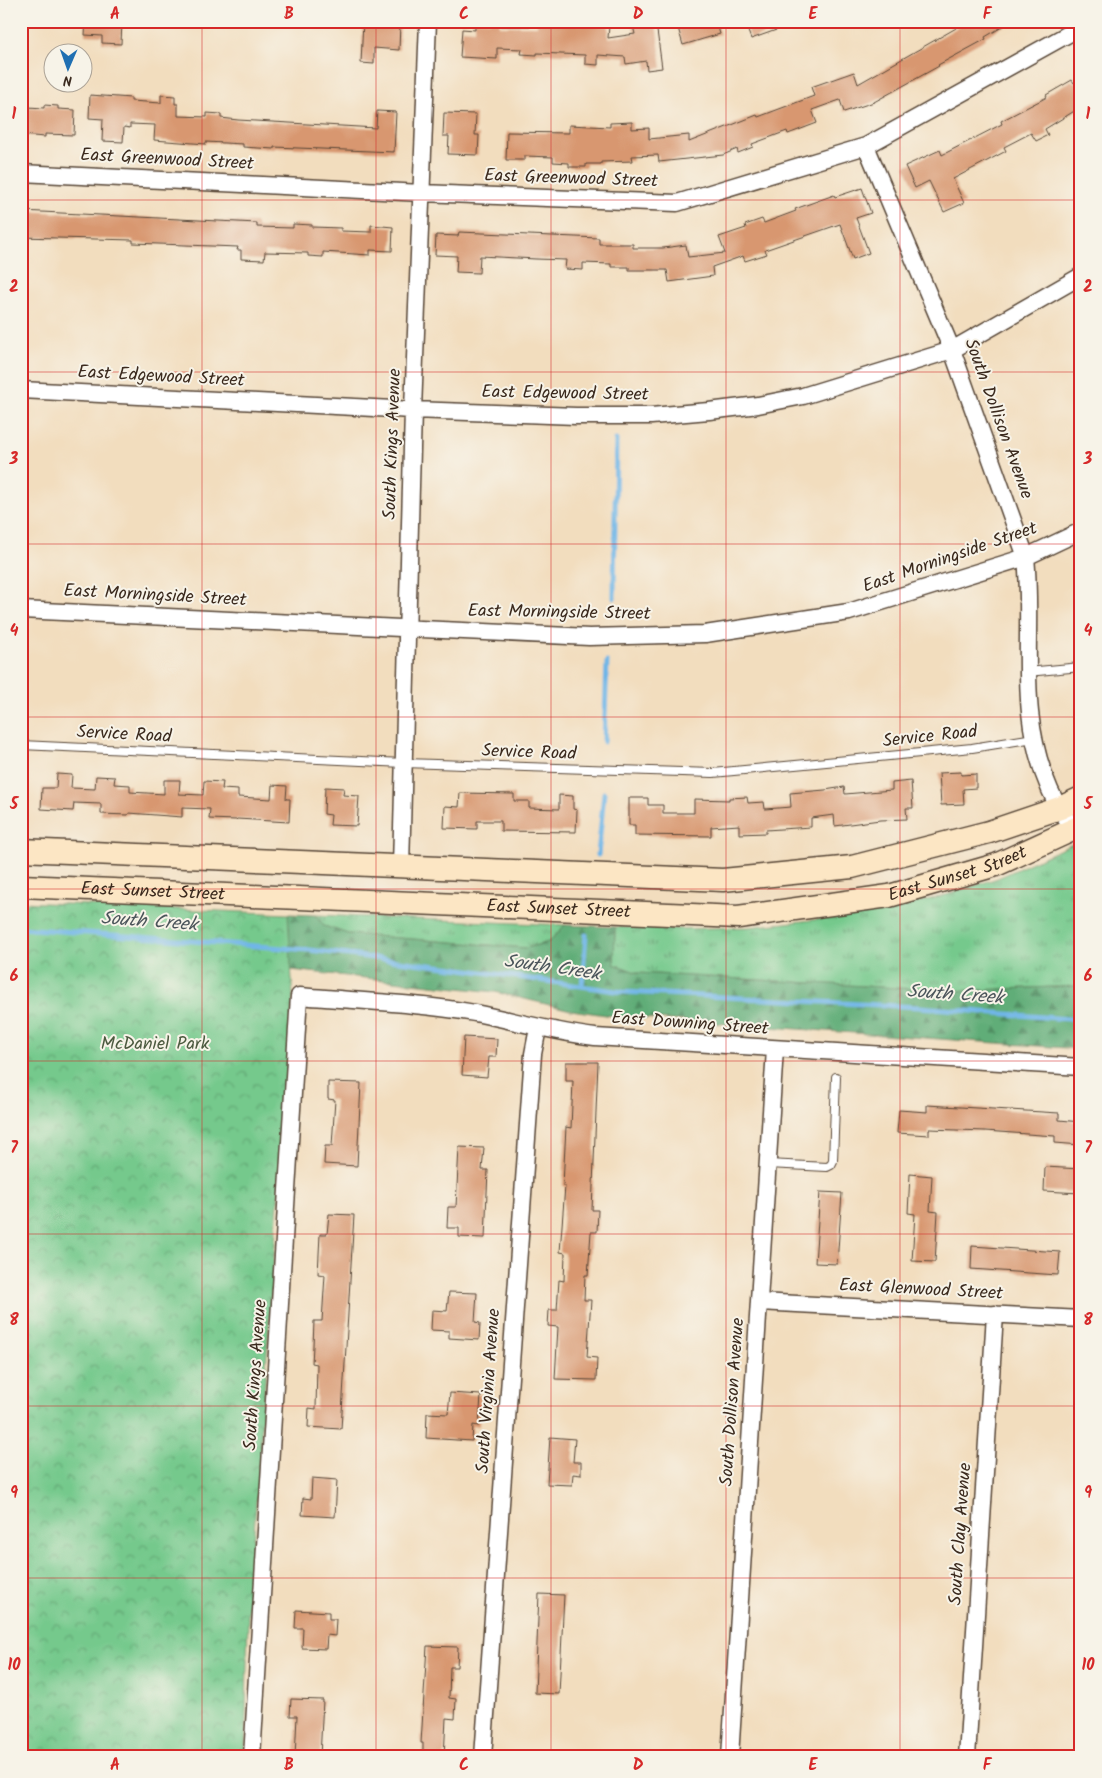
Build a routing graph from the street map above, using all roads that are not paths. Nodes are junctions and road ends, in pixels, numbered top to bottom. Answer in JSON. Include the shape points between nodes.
{"nodes":[{"id":1,"x":428,"y":21,"type":"edge"},
{"id":2,"x":1081,"y":27,"type":"edge"},
{"id":3,"x":866,"y":146,"type":"junction"},
{"id":4,"x":21,"y":173,"type":"edge"},
{"id":5,"x":422,"y":193,"type":"junction"},
{"id":6,"x":1081,"y":276,"type":"edge"},
{"id":7,"x":952,"y":350,"type":"junction"},
{"id":8,"x":21,"y":390,"type":"edge"},
{"id":9,"x":413,"y":410,"type":"junction"},
{"id":10,"x":1081,"y":531,"type":"edge"},
{"id":11,"x":1026,"y":556,"type":"junction"},
{"id":12,"x":21,"y":610,"type":"edge"},
{"id":13,"x":408,"y":628,"type":"junction"},
{"id":14,"x":1081,"y":667,"type":"edge"},
{"id":15,"x":1026,"y":672,"type":"junction"},
{"id":16,"x":1034,"y":738,"type":"junction"},
{"id":17,"x":21,"y":745,"type":"edge"},
{"id":18,"x":404,"y":763,"type":"junction"},
{"id":19,"x":1081,"y":798,"type":"edge"},
{"id":20,"x":1060,"y":808,"type":"junction"},
{"id":21,"x":1077,"y":828,"type":"edge"},
{"id":22,"x":21,"y":850,"type":"edge"},
{"id":23,"x":401,"y":868,"type":"junction"},
{"id":24,"x":21,"y":886,"type":"edge"},
{"id":25,"x":299,"y":996,"type":"joint"},
{"id":26,"x":538,"y":1028,"type":"junction"},
{"id":27,"x":775,"y":1049,"type":"junction"},
{"id":28,"x":1081,"y":1067,"type":"edge"},
{"id":29,"x":836,"y":1077,"type":"dead end"},
{"id":30,"x":768,"y":1164,"type":"junction"},
{"id":31,"x":759,"y":1302,"type":"junction"},
{"id":32,"x":995,"y":1314,"type":"junction"},
{"id":33,"x":1081,"y":1319,"type":"edge"},
{"id":34,"x":252,"y":1757,"type":"edge"},
{"id":35,"x":483,"y":1757,"type":"edge"},
{"id":36,"x":730,"y":1757,"type":"edge"},
{"id":37,"x":967,"y":1757,"type":"edge"}],
"edges":[{"from":1,"to":5,"type":"street","name":"South Kings Avenue"},
{"from":2,"to":3,"type":"street","name":"East Greenwood Street"},
{"from":3,"to":5,"type":"street","name":"East Greenwood Street","via":[[677,203]]},
{"from":3,"to":7,"type":"street","name":"South Dollison Avenue"},
{"from":4,"to":5,"type":"street","name":"East Greenwood Street"},
{"from":5,"to":9,"type":"street","name":"South Kings Avenue"},
{"from":6,"to":7,"type":"street","name":"East Edgewood Street"},
{"from":7,"to":9,"type":"street","name":"East Edgewood Street","via":[[804,396],[709,411],[650,416],[576,416]]},
{"from":7,"to":11,"type":"street","name":"South Dollison Avenue"},
{"from":8,"to":9,"type":"street","name":"East Edgewood Street"},
{"from":9,"to":13,"type":"street","name":"South Kings Avenue"},
{"from":10,"to":11,"type":"street","name":"East Morningside Street"},
{"from":11,"to":13,"type":"street","name":"East Morningside Street","via":[[849,612],[705,634],[589,637]]},
{"from":11,"to":15,"type":"street","name":"South Dollison Avenue"},
{"from":12,"to":13,"type":"street","name":"East Morningside Street"},
{"from":13,"to":18,"type":"street","name":"South Kings Avenue"},
{"from":14,"to":15,"type":"lane"},
{"from":15,"to":16,"type":"street","name":"South Dollison Avenue"},
{"from":16,"to":18,"type":"lane","name":"Service Road","via":[[972,748],[713,774]]},
{"from":16,"to":20,"type":"street","name":"South Dollison Avenue","via":[[1050,790]]},
{"from":17,"to":18,"type":"lane","name":"Service Road"},
{"from":18,"to":23,"type":"street","name":"South Kings Avenue"},
{"from":19,"to":20,"type":"main road","name":"East Sunset Street"},
{"from":20,"to":21,"type":"street","name":"South Dollison Avenue"},
{"from":20,"to":23,"type":"main road","name":"East Sunset Street","via":[[989,832],[852,867],[724,880]]},
{"from":21,"to":24,"type":"main road","name":"East Sunset Street","via":[[996,865],[889,896],[738,917]]},
{"from":22,"to":23,"type":"main road","name":"East Sunset Street"},
{"from":25,"to":26,"type":"street","name":"East Downing Street","via":[[433,1007]]},
{"from":25,"to":34,"type":"street","name":"South Kings Avenue"},
{"from":26,"to":27,"type":"street","name":"East Downing Street","via":[[603,1038]]},
{"from":26,"to":35,"type":"street","name":"South Virginia Avenue","via":[[533,1054]]},
{"from":27,"to":28,"type":"street","name":"East Downing Street"},
{"from":27,"to":30,"type":"street","name":"South Dollison Avenue"},
{"from":29,"to":30,"type":"lane","via":[[831,1165]]},
{"from":30,"to":31,"type":"street","name":"South Dollison Avenue"},
{"from":31,"to":32,"type":"street","name":"East Glenwood Street"},
{"from":31,"to":36,"type":"street","name":"South Dollison Avenue"},
{"from":32,"to":33,"type":"street","name":"East Glenwood Street"},
{"from":32,"to":37,"type":"street","name":"South Clay Avenue"}]}
